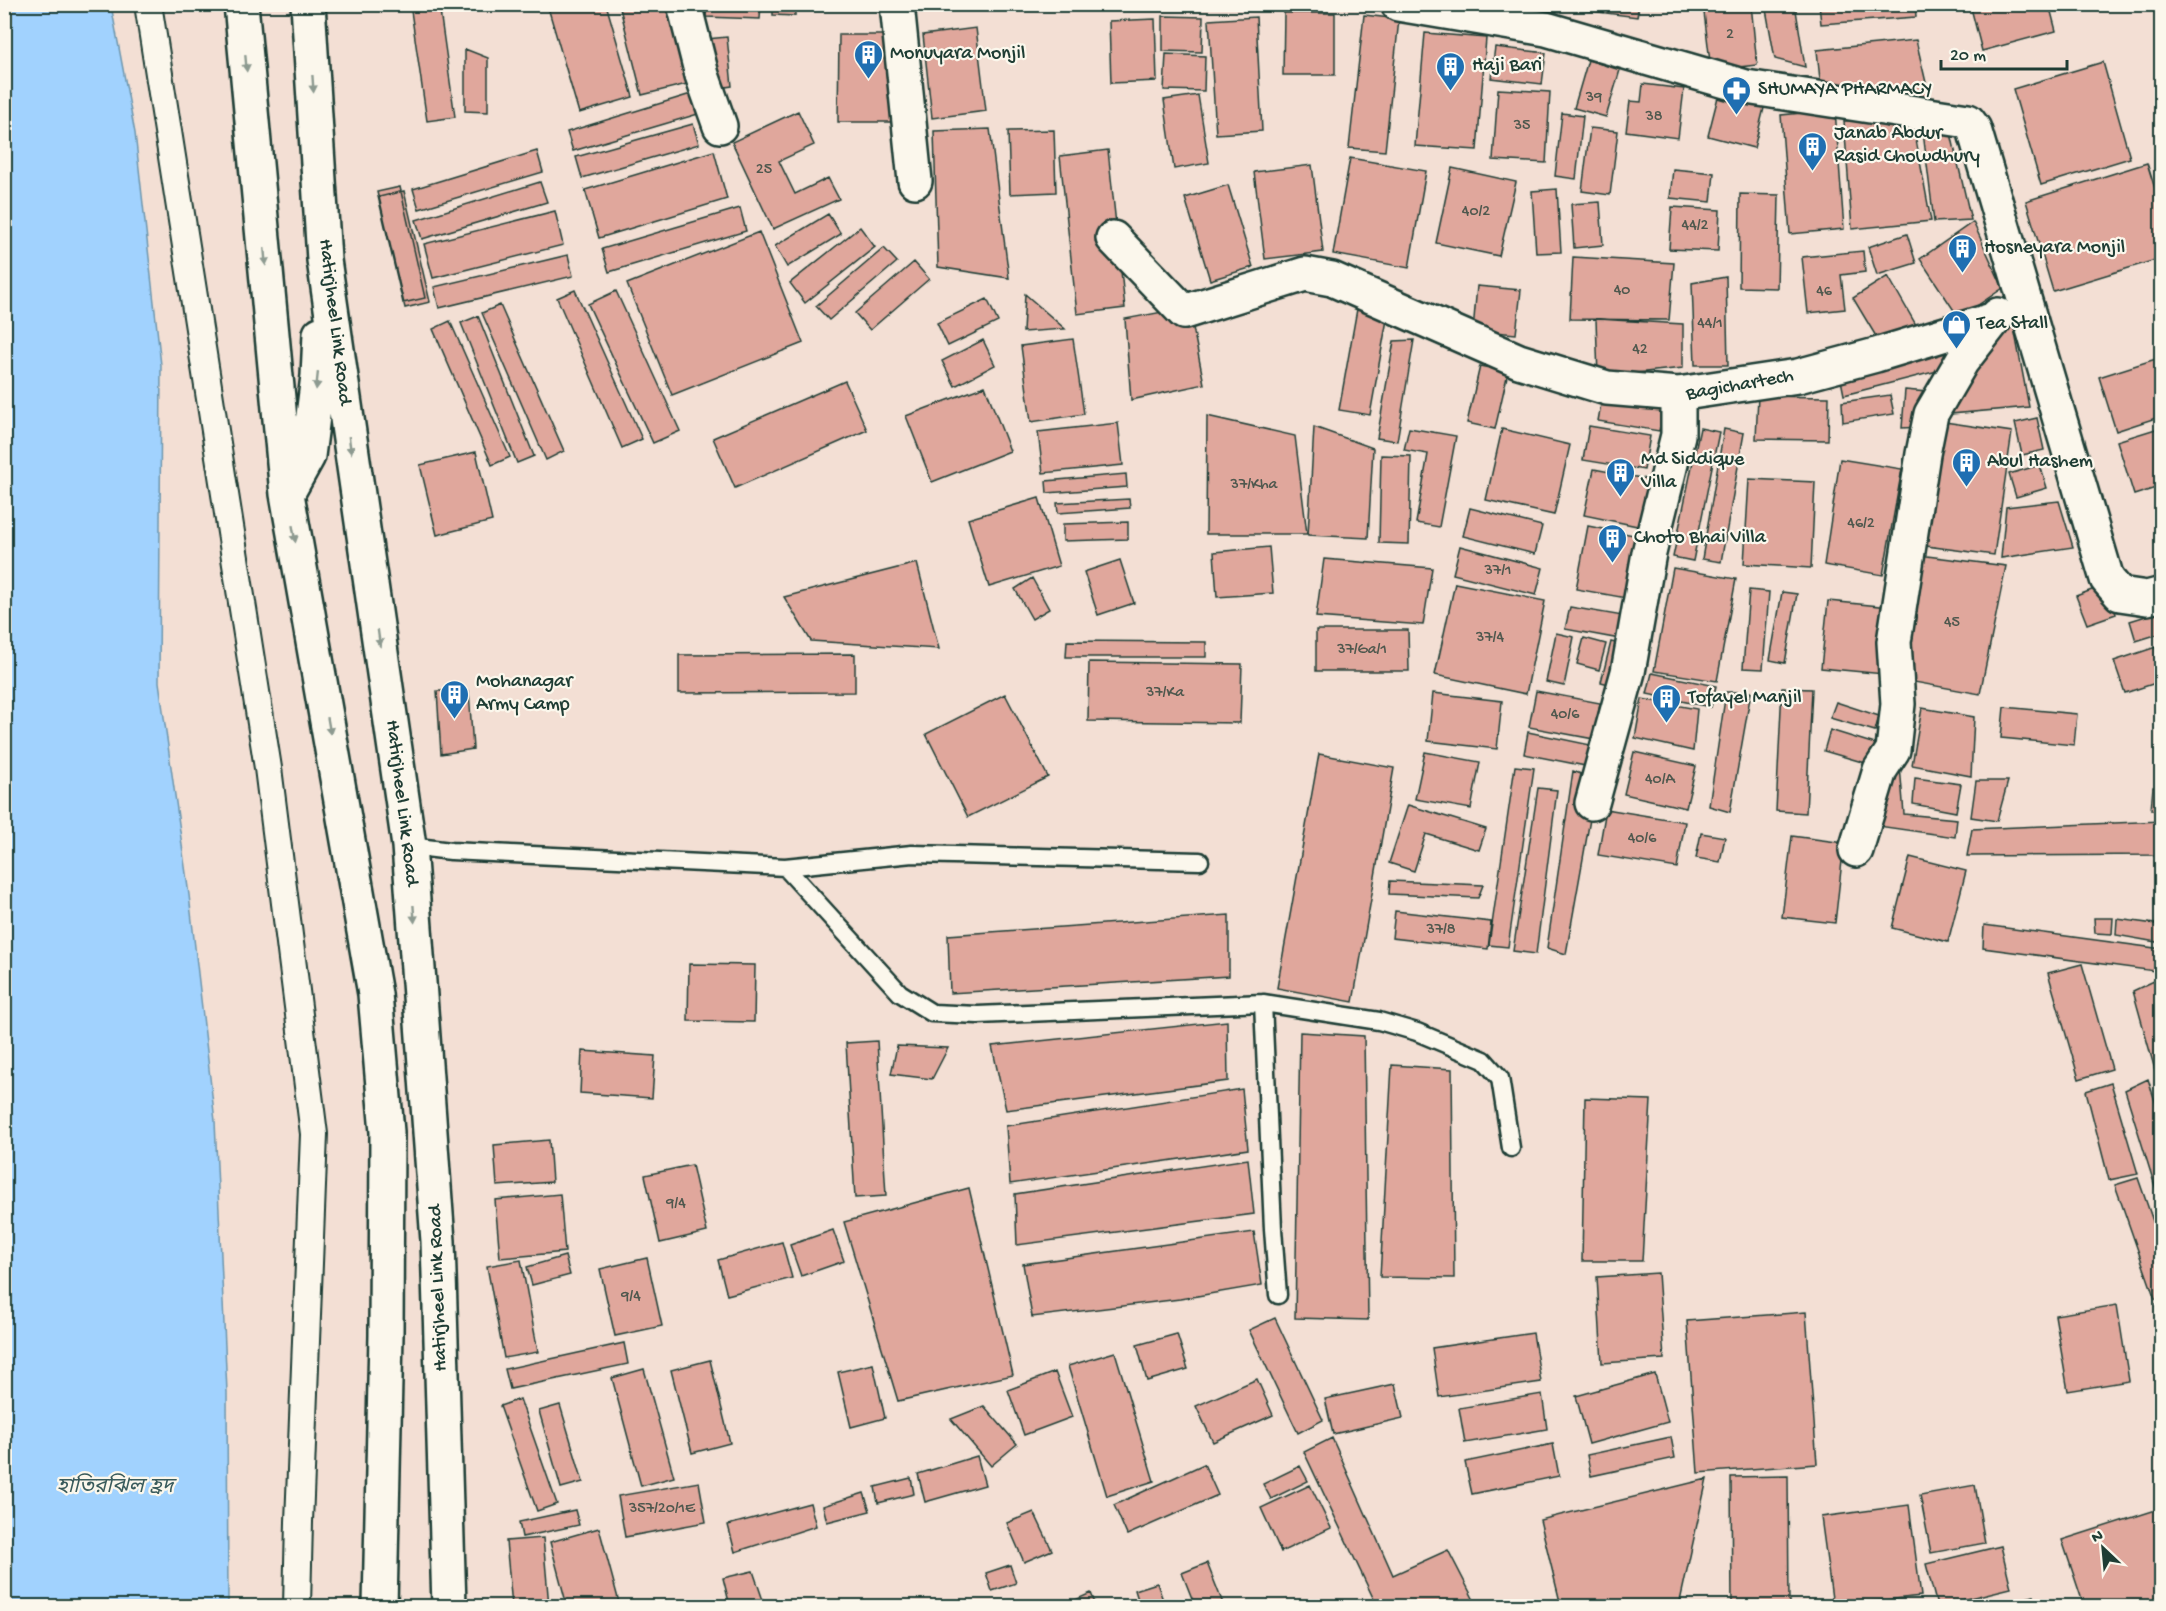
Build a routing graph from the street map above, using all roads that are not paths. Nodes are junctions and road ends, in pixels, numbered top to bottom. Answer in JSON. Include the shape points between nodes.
{"nodes":[{"id":1,"x":148,"y":4,"type":"edge"},
{"id":2,"x":241,"y":4,"type":"edge"},
{"id":3,"x":308,"y":4,"type":"edge"},
{"id":4,"x":684,"y":4,"type":"edge"},
{"id":5,"x":897,"y":4,"type":"edge"},
{"id":6,"x":1398,"y":4,"type":"edge"},
{"id":7,"x":720,"y":126,"type":"dead end"},
{"id":8,"x":915,"y":181,"type":"dead end"},
{"id":9,"x":1113,"y":238,"type":"dead end"},
{"id":10,"x":324,"y":260,"type":"junction"},
{"id":11,"x":2020,"y":288,"type":"junction"},
{"id":12,"x":1995,"y":319,"type":"junction"},
{"id":13,"x":1678,"y":394,"type":"junction"},
{"id":14,"x":287,"y":494,"type":"junction"},
{"id":15,"x":2162,"y":594,"type":"edge"},
{"id":16,"x":1592,"y":803,"type":"dead end"},
{"id":17,"x":409,"y":846,"type":"junction"},
{"id":18,"x":1856,"y":850,"type":"dead end"},
{"id":19,"x":1200,"y":861,"type":"dead end"},
{"id":20,"x":785,"y":867,"type":"junction"},
{"id":21,"x":1263,"y":1003,"type":"junction"},
{"id":22,"x":1511,"y":1148,"type":"dead end"},
{"id":23,"x":1278,"y":1295,"type":"dead end"},
{"id":24,"x":297,"y":1606,"type":"edge"},
{"id":25,"x":380,"y":1606,"type":"edge"},
{"id":26,"x":449,"y":1606,"type":"edge"}],
"edges":[{"from":1,"to":24,"type":"street","via":[[268,768],[314,1134]]},
{"from":2,"to":14,"type":"main road","one_way":true},
{"from":3,"to":10,"type":"main road","name":"Hatirjheel Link Road","one_way":true},
{"from":4,"to":7,"type":"main road"},
{"from":5,"to":8,"type":"main road"},
{"from":6,"to":11,"type":"main road","via":[[1546,29],[1746,87],[1968,121],[1974,129]]},
{"from":9,"to":13,"type":"main road","via":[[1184,312],[1305,274],[1332,279],[1519,361],[1607,388]]},
{"from":10,"to":14,"type":"main road","one_way":true,"via":[[318,376],[308,456]]},
{"from":10,"to":17,"type":"main road","name":"Hatirjheel Link Road","one_way":true},
{"from":11,"to":12,"type":"main road"},
{"from":11,"to":15,"type":"main road","via":[[2107,579],[2120,594],[2147,598]]},
{"from":12,"to":13,"type":"main road","name":"Bagichartech","via":[[1798,376]]},
{"from":12,"to":18,"type":"main road","via":[[1962,361],[1931,414],[1894,642],[1898,704],[1893,750],[1880,771]]},
{"from":13,"to":16,"type":"main road","name":"Bagichartech","via":[[1677,435],[1649,553],[1628,672]]},
{"from":14,"to":25,"type":"main road","one_way":true,"via":[[375,994],[387,1132]]},
{"from":17,"to":20,"type":"lane"},
{"from":17,"to":26,"type":"main road","name":"Hatirjheel Link Road","one_way":true,"via":[[438,1241]]},
{"from":19,"to":20,"type":"lane","via":[[912,854]]},
{"from":20,"to":21,"type":"lane","via":[[900,993],[932,1013],[978,1015]]},
{"from":21,"to":22,"type":"lane","via":[[1378,1021],[1427,1035],[1484,1060],[1500,1078]]},
{"from":21,"to":23,"type":"lane"}]}
